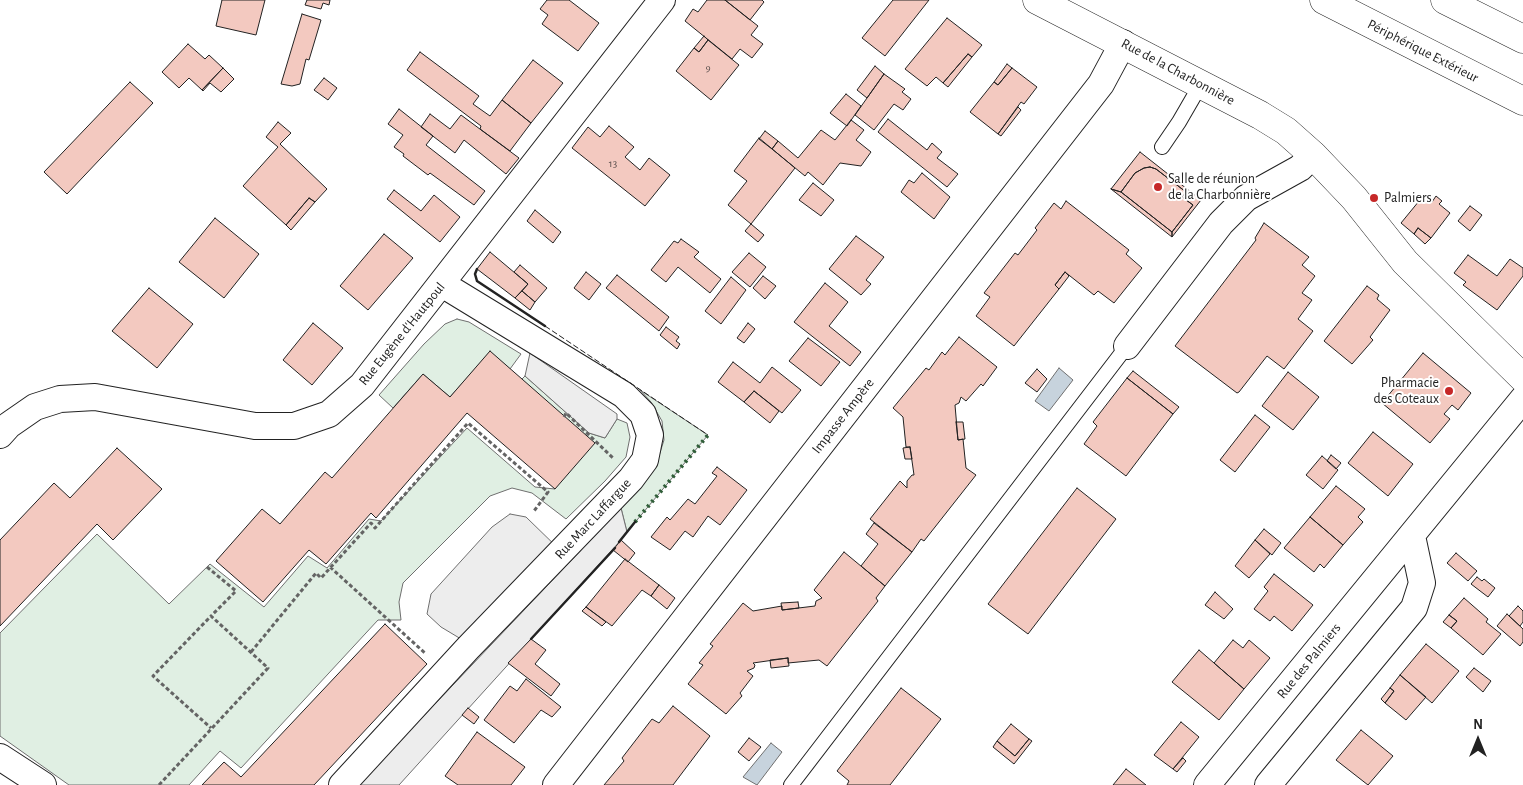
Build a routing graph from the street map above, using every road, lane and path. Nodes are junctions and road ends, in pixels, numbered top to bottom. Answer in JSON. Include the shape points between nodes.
{"nodes":[{"id":1,"x":662,"y":0,"type":"edge"},
{"id":2,"x":1037,"y":0,"type":"edge"},
{"id":3,"x":1324,"y":0,"type":"edge"},
{"id":4,"x":1445,"y":0,"type":"edge"},
{"id":5,"x":1523,"y":39,"type":"edge"},
{"id":6,"x":1123,"y":43,"type":"junction"},
{"id":7,"x":1201,"y":84,"type":"junction"},
{"id":8,"x":1523,"y":102,"type":"edge"},
{"id":9,"x":1162,"y":147,"type":"dead end"},
{"id":10,"x":1313,"y":155,"type":"junction"},
{"id":11,"x":442,"y":284,"type":"junction"},
{"id":12,"x":1127,"y":346,"type":"joint"},
{"id":13,"x":1523,"y":378,"type":"edge"},
{"id":14,"x":1523,"y":399,"type":"edge"},
{"id":15,"x":564,"y":417,"type":"dead end"},
{"id":16,"x":0,"y":434,"type":"edge"},
{"id":17,"x":631,"y":479,"type":"junction"},
{"id":18,"x":534,"y":512,"type":"dead end"},
{"id":19,"x":1412,"y":536,"type":"junction"},
{"id":20,"x":207,"y":567,"type":"dead end"},
{"id":21,"x":330,"y":567,"type":"junction"},
{"id":22,"x":211,"y":616,"type":"junction"},
{"id":23,"x":251,"y":652,"type":"junction"},
{"id":24,"x":445,"y":673,"type":"junction"},
{"id":25,"x":211,"y":728,"type":"junction"},
{"id":26,"x":0,"y":757,"type":"edge"},
{"id":27,"x":43,"y":785,"type":"edge"},
{"id":28,"x":159,"y":785,"type":"edge"},
{"id":29,"x":342,"y":785,"type":"edge"},
{"id":30,"x":556,"y":785,"type":"edge"},
{"id":31,"x":791,"y":785,"type":"edge"},
{"id":32,"x":1207,"y":785,"type":"edge"},
{"id":33,"x":1268,"y":785,"type":"edge"}],
"edges":[{"from":1,"to":11,"type":"street","name":"Rue Eugène d'Hautpoul"},
{"from":2,"to":6,"type":"main road","name":"Rue de la Charbonnière"},
{"from":3,"to":8,"type":"main road","name":"Périphérique Extérieur"},
{"from":4,"to":5,"type":"main road"},
{"from":6,"to":7,"type":"main road","name":"Rue de la Charbonnière"},
{"from":6,"to":30,"type":"street","name":"Impasse Ampère","via":[[1101,84]]},
{"from":7,"to":9,"type":"lane"},
{"from":7,"to":10,"type":"main road","name":"Rue de la Charbonnière","via":[[1286,131]]},
{"from":10,"to":12,"type":"street","via":[[1300,168],[1246,198],[1222,223]]},
{"from":10,"to":13,"type":"main road","name":"Rue de la Charbonnière","via":[[1354,198],[1406,262]]},
{"from":11,"to":16,"type":"street","name":"Rue Eugène d'Hautpoul","via":[[362,385],[330,414],[294,426],[255,426],[95,397],[60,399],[34,407]]},
{"from":11,"to":17,"type":"street","name":"Rue Marc Laffargue","via":[[624,394],[643,414],[650,435],[645,460]]},
{"from":12,"to":31,"type":"lane"},
{"from":14,"to":19,"type":"street","name":"Rue des Palmiers"},
{"from":15,"to":17,"type":"path","via":[[566,413],[589,433]]},
{"from":17,"to":24,"type":"street","name":"Rue Marc Laffargue"},
{"from":18,"to":21,"type":"path","via":[[548,492],[468,423],[375,528],[370,523]]},
{"from":19,"to":32,"type":"street","name":"Rue des Palmiers"},
{"from":19,"to":33,"type":"street","via":[[1422,583],[1414,608]]},
{"from":20,"to":22,"type":"path","via":[[236,591]]},
{"from":21,"to":23,"type":"path","via":[[321,578],[316,573]]},
{"from":21,"to":24,"type":"path"},
{"from":22,"to":23,"type":"path"},
{"from":22,"to":25,"type":"path","via":[[153,676]]},
{"from":23,"to":25,"type":"path","via":[[268,668]]},
{"from":24,"to":29,"type":"street","name":"Rue Marc Laffargue"},
{"from":25,"to":28,"type":"path"},
{"from":26,"to":27,"type":"street"}]}
